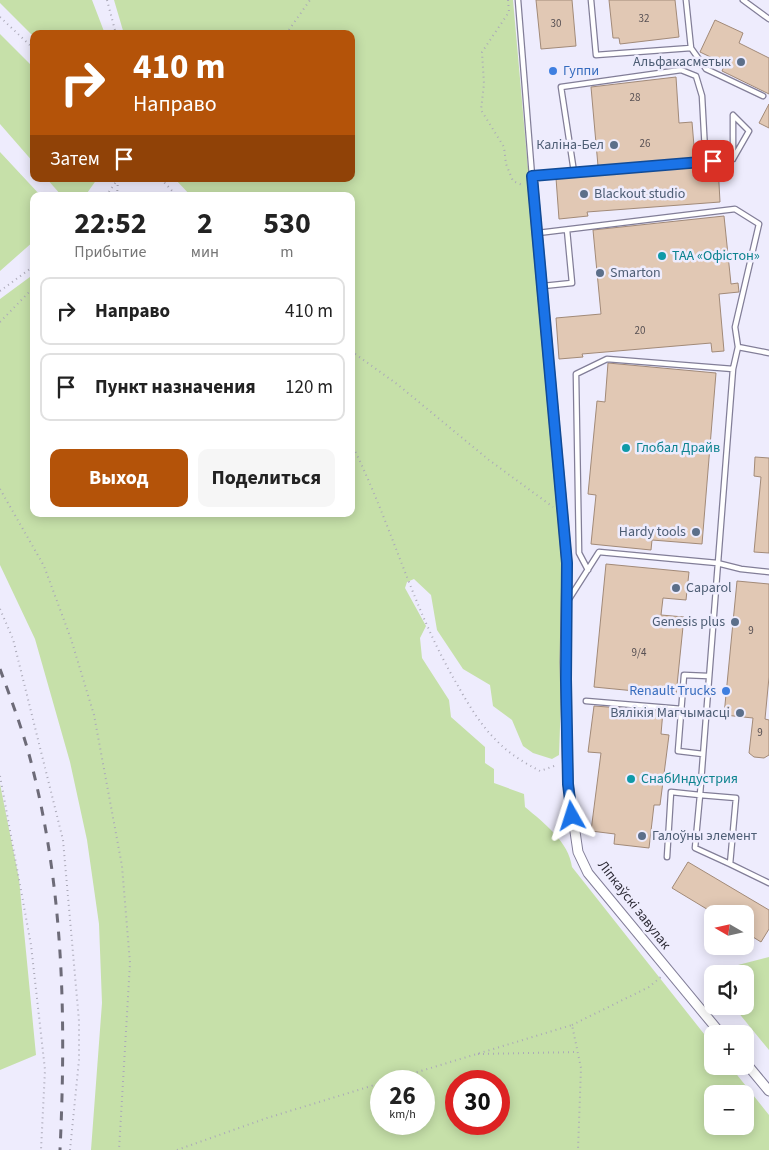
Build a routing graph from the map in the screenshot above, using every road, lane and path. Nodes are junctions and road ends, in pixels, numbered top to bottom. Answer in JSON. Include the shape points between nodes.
{"nodes":[{"id":1,"x":107,"y":0,"type":"edge"},
{"id":2,"x":310,"y":0,"type":"edge"},
{"id":3,"x":508,"y":0,"type":"edge"},
{"id":4,"x":518,"y":0,"type":"edge"},
{"id":5,"x":591,"y":0,"type":"edge"},
{"id":6,"x":686,"y":0,"type":"edge"},
{"id":7,"x":743,"y":0,"type":"edge"},
{"id":8,"x":0,"y":17,"type":"edge"},
{"id":9,"x":769,"y":19,"type":"edge"},
{"id":10,"x":115,"y":30,"type":"edge"},
{"id":11,"x":289,"y":30,"type":"edge"},
{"id":12,"x":30,"y":45,"type":"edge"},
{"id":13,"x":691,"y":48,"type":"junction"},
{"id":14,"x":763,"y":96,"type":"dead end"},
{"id":15,"x":705,"y":151,"type":"dead end"},
{"id":16,"x":733,"y":159,"type":"junction"},
{"id":17,"x":574,"y":172,"type":"junction"},
{"id":18,"x":532,"y":176,"type":"junction"},
{"id":19,"x":164,"y":182,"type":"edge"},
{"id":20,"x":524,"y":190,"type":"dead end"},
{"id":21,"x":173,"y":192,"type":"edge"},
{"id":22,"x":567,"y":230,"type":"junction"},
{"id":23,"x":536,"y":233,"type":"junction"},
{"id":24,"x":30,"y":269,"type":"edge"},
{"id":25,"x":541,"y":287,"type":"junction"},
{"id":26,"x":0,"y":291,"type":"edge"},
{"id":27,"x":30,"y":291,"type":"edge"},
{"id":28,"x":0,"y":322,"type":"edge"},
{"id":29,"x":738,"y":347,"type":"junction"},
{"id":30,"x":769,"y":353,"type":"edge"},
{"id":31,"x":355,"y":355,"type":"edge"},
{"id":32,"x":733,"y":369,"type":"junction"},
{"id":33,"x":355,"y":451,"type":"edge"},
{"id":34,"x":0,"y":489,"type":"edge"},
{"id":35,"x":563,"y":510,"type":"junction"},
{"id":36,"x":717,"y":563,"type":"junction"},
{"id":37,"x":588,"y":570,"type":"junction"},
{"id":38,"x":769,"y":572,"type":"edge"},
{"id":39,"x":568,"y":600,"type":"junction"},
{"id":40,"x":0,"y":609,"type":"edge"},
{"id":41,"x":708,"y":676,"type":"junction"},
{"id":42,"x":586,"y":701,"type":"dead end"},
{"id":43,"x":682,"y":709,"type":"junction"},
{"id":44,"x":702,"y":754,"type":"junction"},
{"id":45,"x":568,"y":761,"type":"junction"},
{"id":46,"x":0,"y":776,"type":"edge"},
{"id":47,"x":700,"y":794,"type":"junction"},
{"id":48,"x":667,"y":857,"type":"dead end"},
{"id":49,"x":730,"y":864,"type":"junction"},
{"id":50,"x":769,"y":883,"type":"edge"},
{"id":51,"x":668,"y":971,"type":"junction"},
{"id":52,"x":572,"y":1025,"type":"junction"},
{"id":53,"x":713,"y":1025,"type":"edge"},
{"id":54,"x":578,"y":1052,"type":"junction"},
{"id":55,"x":474,"y":1054,"type":"junction"},
{"id":56,"x":423,"y":1070,"type":"edge"},
{"id":57,"x":754,"y":1073,"type":"edge"},
{"id":58,"x":370,"y":1086,"type":"edge"},
{"id":59,"x":769,"y":1091,"type":"edge"},
{"id":60,"x":40,"y":1150,"type":"edge"},
{"id":61,"x":70,"y":1150,"type":"edge"},
{"id":62,"x":119,"y":1150,"type":"edge"},
{"id":63,"x":178,"y":1150,"type":"edge"},
{"id":64,"x":578,"y":1150,"type":"edge"}],
"edges":[{"from":1,"to":10,"type":"path"},
{"from":2,"to":11,"type":"path"},
{"from":3,"to":20,"type":"path","via":[[509,12],[482,52],[484,84],[481,110],[504,147],[513,182],[522,184]]},
{"from":4,"to":18,"type":"lane"},
{"from":5,"to":13,"type":"lane","via":[[596,55]]},
{"from":6,"to":13,"type":"lane"},
{"from":7,"to":9,"type":"lane"},
{"from":8,"to":12,"type":"path"},
{"from":13,"to":14,"type":"lane","via":[[706,70]]},
{"from":15,"to":17,"type":"lane","via":[[702,96],[696,76],[681,70],[561,87]]},
{"from":16,"to":16,"type":"lane","via":[[749,131],[733,115],[733,142]]},
{"from":16,"to":17,"type":"lane"},
{"from":17,"to":18,"type":"lane"},
{"from":18,"to":23,"type":"street","name":"Ліпкаўскі завулак"},
{"from":19,"to":21,"type":"path"},
{"from":22,"to":23,"type":"lane"},
{"from":22,"to":25,"type":"lane","via":[[572,283]]},
{"from":22,"to":29,"type":"lane","via":[[735,208],[758,224],[735,328]]},
{"from":23,"to":25,"type":"street","name":"Ліпкаўскі завулак"},
{"from":24,"to":26,"type":"path"},
{"from":25,"to":35,"type":"street","name":"Ліпкаўскі завулак"},
{"from":27,"to":28,"type":"path"},
{"from":29,"to":30,"type":"lane"},
{"from":29,"to":32,"type":"lane"},
{"from":31,"to":35,"type":"path","via":[[397,384],[548,506]]},
{"from":32,"to":36,"type":"lane"},
{"from":32,"to":37,"type":"lane","via":[[607,359],[576,374],[579,553]]},
{"from":33,"to":45,"type":"path","via":[[434,645],[467,702],[496,741],[540,772]]},
{"from":34,"to":62,"type":"path","via":[[44,566],[71,639],[94,715],[122,866],[130,962]]},
{"from":35,"to":39,"type":"street","name":"Ліпкаўскі завулак"},
{"from":36,"to":37,"type":"lane","via":[[599,552]]},
{"from":36,"to":38,"type":"lane","via":[[741,570]]},
{"from":36,"to":41,"type":"lane"},
{"from":37,"to":39,"type":"lane"},
{"from":39,"to":45,"type":"street","name":"Ліпкаўскі завулак","via":[[565,662]]},
{"from":40,"to":61,"type":"path","via":[[13,639],[63,840],[79,1021],[79,1060]]},
{"from":41,"to":43,"type":"lane","via":[[684,675]]},
{"from":41,"to":44,"type":"lane"},
{"from":42,"to":43,"type":"lane"},
{"from":43,"to":44,"type":"lane","via":[[678,751]]},
{"from":44,"to":47,"type":"lane"},
{"from":45,"to":51,"type":"street","name":"Ліпкаўскі завулак","via":[[570,803],[578,852],[588,873]]},
{"from":46,"to":60,"type":"path","via":[[31,945],[45,1070]]},
{"from":47,"to":48,"type":"lane","via":[[671,792]]},
{"from":47,"to":49,"type":"lane","via":[[695,848]]},
{"from":47,"to":49,"type":"lane","via":[[736,798]]},
{"from":49,"to":50,"type":"lane"},
{"from":51,"to":52,"type":"path","via":[[649,987]]},
{"from":51,"to":53,"type":"street","name":"Ліпкаўскі завулак"},
{"from":52,"to":54,"type":"path"},
{"from":52,"to":55,"type":"path"},
{"from":54,"to":55,"type":"path"},
{"from":54,"to":64,"type":"path","via":[[581,1068]]},
{"from":55,"to":56,"type":"path"},
{"from":57,"to":59,"type":"street"},
{"from":58,"to":63,"type":"path"}]}
